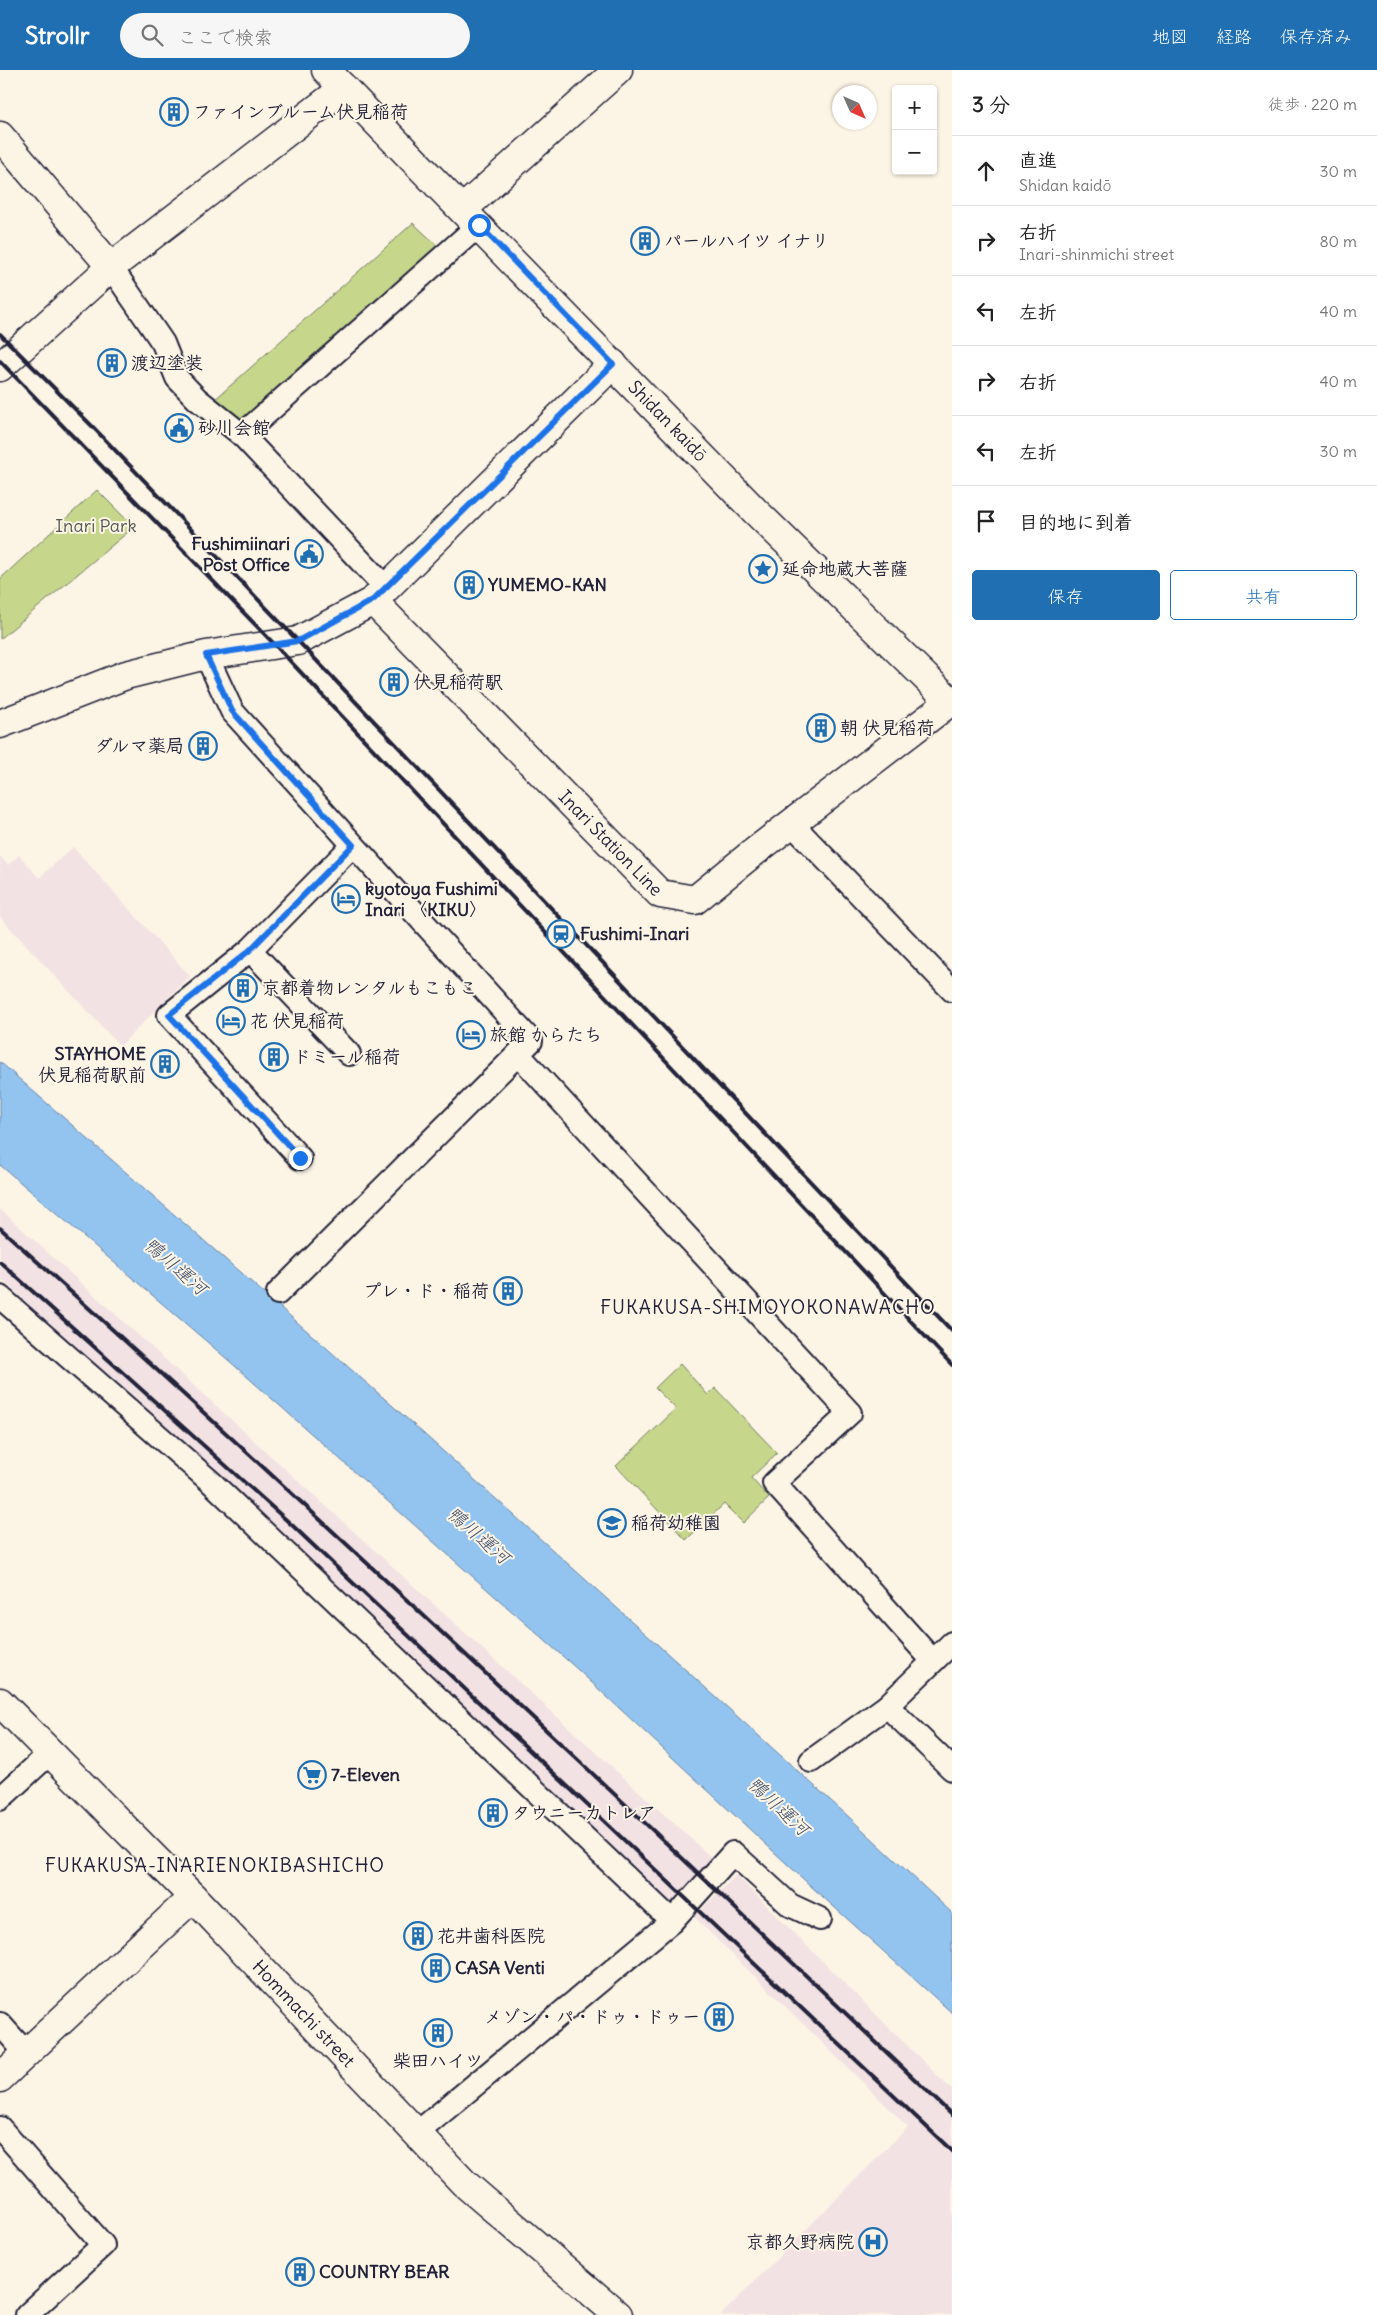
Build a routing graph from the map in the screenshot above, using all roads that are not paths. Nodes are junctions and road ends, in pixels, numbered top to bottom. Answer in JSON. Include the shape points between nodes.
{"nodes":[{"id":1,"x":618,"y":70,"type":"edge"},
{"id":2,"x":335,"y":79,"type":"edge"},
{"id":3,"x":0,"y":136,"type":"edge"},
{"id":4,"x":471,"y":217,"type":"junction"},
{"id":5,"x":111,"y":267,"type":"junction"},
{"id":6,"x":613,"y":364,"type":"junction"},
{"id":7,"x":0,"y":367,"type":"edge"},
{"id":8,"x":242,"y":435,"type":"junction"},
{"id":9,"x":379,"y":594,"type":"junction"},
{"id":10,"x":206,"y":655,"type":"junction"},
{"id":11,"x":952,"y":701,"type":"edge"},
{"id":12,"x":0,"y":724,"type":"edge"},
{"id":13,"x":792,"y":824,"type":"junction"},
{"id":14,"x":353,"y":845,"type":"junction"},
{"id":15,"x":250,"y":950,"type":"junction"},
{"id":16,"x":952,"y":990,"type":"edge"},
{"id":17,"x":349,"y":1054,"type":"dead end"},
{"id":18,"x":518,"y":1054,"type":"junction"},
{"id":19,"x":300,"y":1158,"type":"dead end"},
{"id":20,"x":278,"y":1293,"type":"dead end"},
{"id":21,"x":0,"y":1297,"type":"edge"},
{"id":22,"x":952,"y":1643,"type":"edge"},
{"id":23,"x":933,"y":1661,"type":"junction"},
{"id":24,"x":0,"y":1702,"type":"edge"},
{"id":25,"x":887,"y":1706,"type":"junction"},
{"id":26,"x":50,"y":1753,"type":"junction"},
{"id":27,"x":811,"y":1761,"type":"dead end"},
{"id":28,"x":952,"y":1769,"type":"edge"},
{"id":29,"x":0,"y":1800,"type":"edge"},
{"id":30,"x":193,"y":1897,"type":"junction"},
{"id":31,"x":820,"y":1919,"type":"dead end"},
{"id":32,"x":672,"y":1921,"type":"junction"},
{"id":33,"x":0,"y":2024,"type":"edge"},
{"id":34,"x":26,"y":2053,"type":"junction"},
{"id":35,"x":0,"y":2078,"type":"edge"},
{"id":36,"x":0,"y":2128,"type":"edge"},
{"id":37,"x":417,"y":2133,"type":"junction"},
{"id":38,"x":27,"y":2315,"type":"edge"},
{"id":39,"x":618,"y":2315,"type":"edge"}],
"edges":[{"from":1,"to":4,"type":"street"},
{"from":2,"to":4,"type":"street","name":"Shidan kaidō"},
{"from":2,"to":5,"type":"street"},
{"from":3,"to":5,"type":"street"},
{"from":4,"to":6,"type":"street","name":"Shidan kaidō"},
{"from":4,"to":8,"type":"lane"},
{"from":5,"to":7,"type":"street"},
{"from":5,"to":8,"type":"lane","via":[[163,343],[177,378],[197,399]]},
{"from":6,"to":9,"type":"street"},
{"from":6,"to":11,"type":"street","name":"Shidan kaidō","via":[[754,510]]},
{"from":8,"to":9,"type":"lane"},
{"from":9,"to":10,"type":"street","via":[[298,641]]},
{"from":9,"to":13,"type":"street","name":"Inari Station Line","via":[[660,894],[695,900]]},
{"from":10,"to":12,"type":"street","via":[[126,674]]},
{"from":10,"to":14,"type":"lane","via":[[232,711]]},
{"from":11,"to":13,"type":"street","name":"Inari Station Line"},
{"from":13,"to":16,"type":"lane"},
{"from":14,"to":15,"type":"lane"},
{"from":14,"to":18,"type":"lane","via":[[531,1041]]},
{"from":15,"to":17,"type":"lane"},
{"from":15,"to":19,"type":"lane","via":[[169,1015]]},
{"from":18,"to":20,"type":"lane"},
{"from":18,"to":23,"type":"lane","via":[[850,1413],[774,1483]]},
{"from":21,"to":32,"type":"lane","via":[[211,1482]]},
{"from":22,"to":23,"type":"lane"},
{"from":23,"to":25,"type":"lane"},
{"from":24,"to":26,"type":"street","name":"Hommachi street"},
{"from":25,"to":27,"type":"lane"},
{"from":25,"to":28,"type":"lane"},
{"from":26,"to":29,"type":"lane"},
{"from":26,"to":30,"type":"street","name":"Hommachi street"},
{"from":30,"to":34,"type":"street"},
{"from":30,"to":37,"type":"street","name":"Hommachi street"},
{"from":31,"to":32,"type":"lane","via":[[790,1906],[733,1853]]},
{"from":32,"to":37,"type":"lane"},
{"from":33,"to":34,"type":"lane"},
{"from":34,"to":35,"type":"street"},
{"from":36,"to":38,"type":"lane","via":[[103,2244]]},
{"from":37,"to":39,"type":"street","name":"Hommachi street","via":[[464,2183]]}]}
